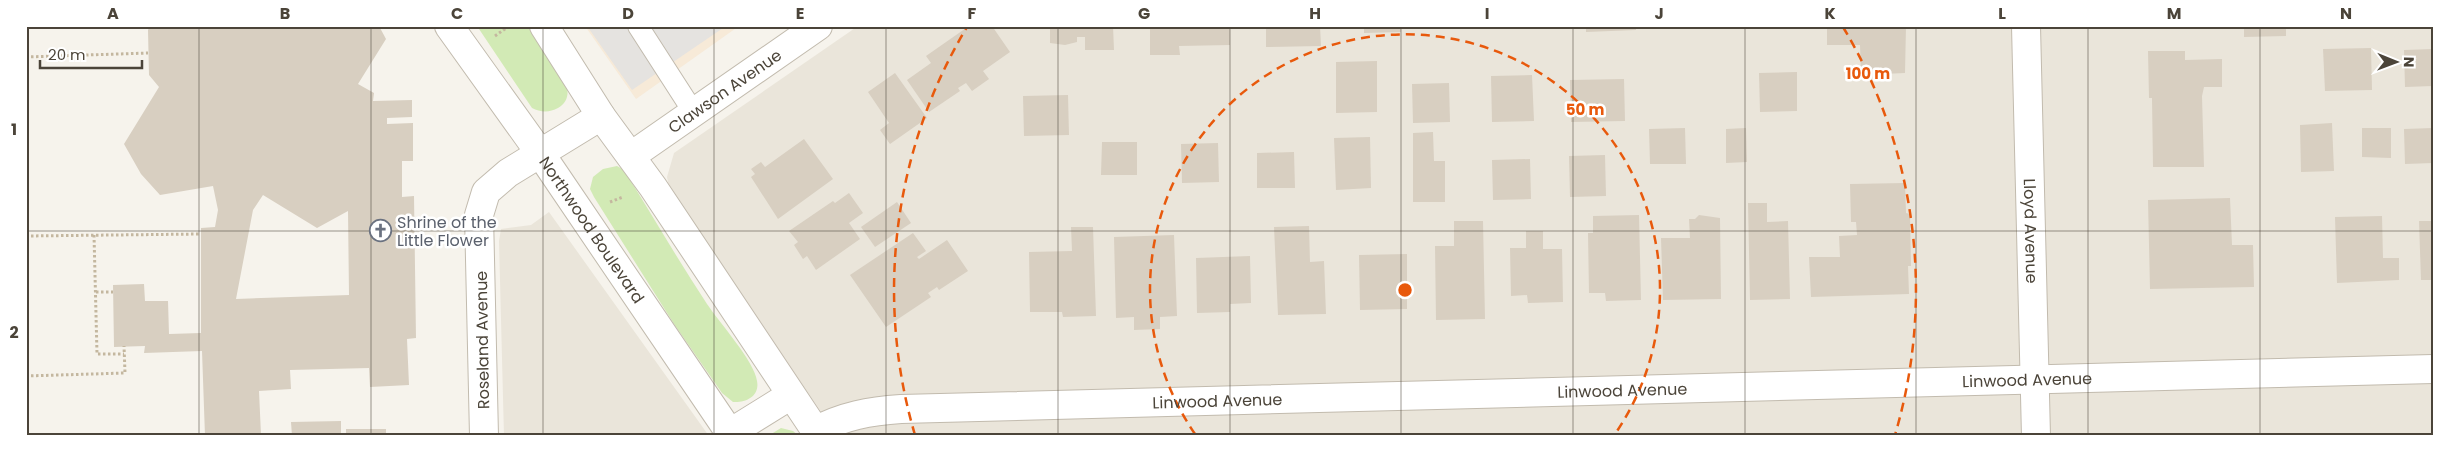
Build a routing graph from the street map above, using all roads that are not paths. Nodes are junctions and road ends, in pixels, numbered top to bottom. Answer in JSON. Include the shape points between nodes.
{"nodes":[{"id":1,"x":449,"y":26,"type":"edge"},
{"id":2,"x":544,"y":26,"type":"edge"},
{"id":3,"x":638,"y":26,"type":"edge"},
{"id":4,"x":817,"y":26,"type":"edge"},
{"id":5,"x":2026,"y":26,"type":"edge"},
{"id":6,"x":694,"y":112,"type":"junction"},
{"id":7,"x":601,"y":116,"type":"junction"},
{"id":8,"x":540,"y":153,"type":"junction"},
{"id":9,"x":631,"y":156,"type":"junction"},
{"id":10,"x":2433,"y":369,"type":"edge"},
{"id":11,"x":2034,"y":380,"type":"junction"},
{"id":12,"x":791,"y":396,"type":"junction"},
{"id":13,"x":817,"y":433,"type":"edge"},
{"id":14,"x":731,"y":434,"type":"edge"},
{"id":15,"x":484,"y":436,"type":"edge"},
{"id":16,"x":2036,"y":436,"type":"edge"}],
"edges":[{"from":1,"to":8,"type":"street","name":"Northwood Boulevard"},
{"from":2,"to":7,"type":"street"},
{"from":3,"to":6,"type":"lane"},
{"from":4,"to":6,"type":"street","name":"Clawson Avenue"},
{"from":5,"to":11,"type":"street","name":"Lloyd Avenue"},
{"from":6,"to":9,"type":"street","name":"Clawson Avenue"},
{"from":7,"to":8,"type":"street","name":"Roseland Avenue"},
{"from":7,"to":9,"type":"street"},
{"from":8,"to":14,"type":"street","name":"Northwood Boulevard"},
{"from":8,"to":15,"type":"street","name":"Roseland Avenue","via":[[508,173],[486,192],[479,215]]},
{"from":9,"to":12,"type":"street"},
{"from":10,"to":11,"type":"street","name":"Linwood Avenue"},
{"from":11,"to":13,"type":"street","name":"Linwood Avenue","via":[[901,409],[848,416]]},
{"from":11,"to":16,"type":"street","name":"Lloyd Avenue"},
{"from":12,"to":13,"type":"street"},
{"from":12,"to":14,"type":"street"}]}
